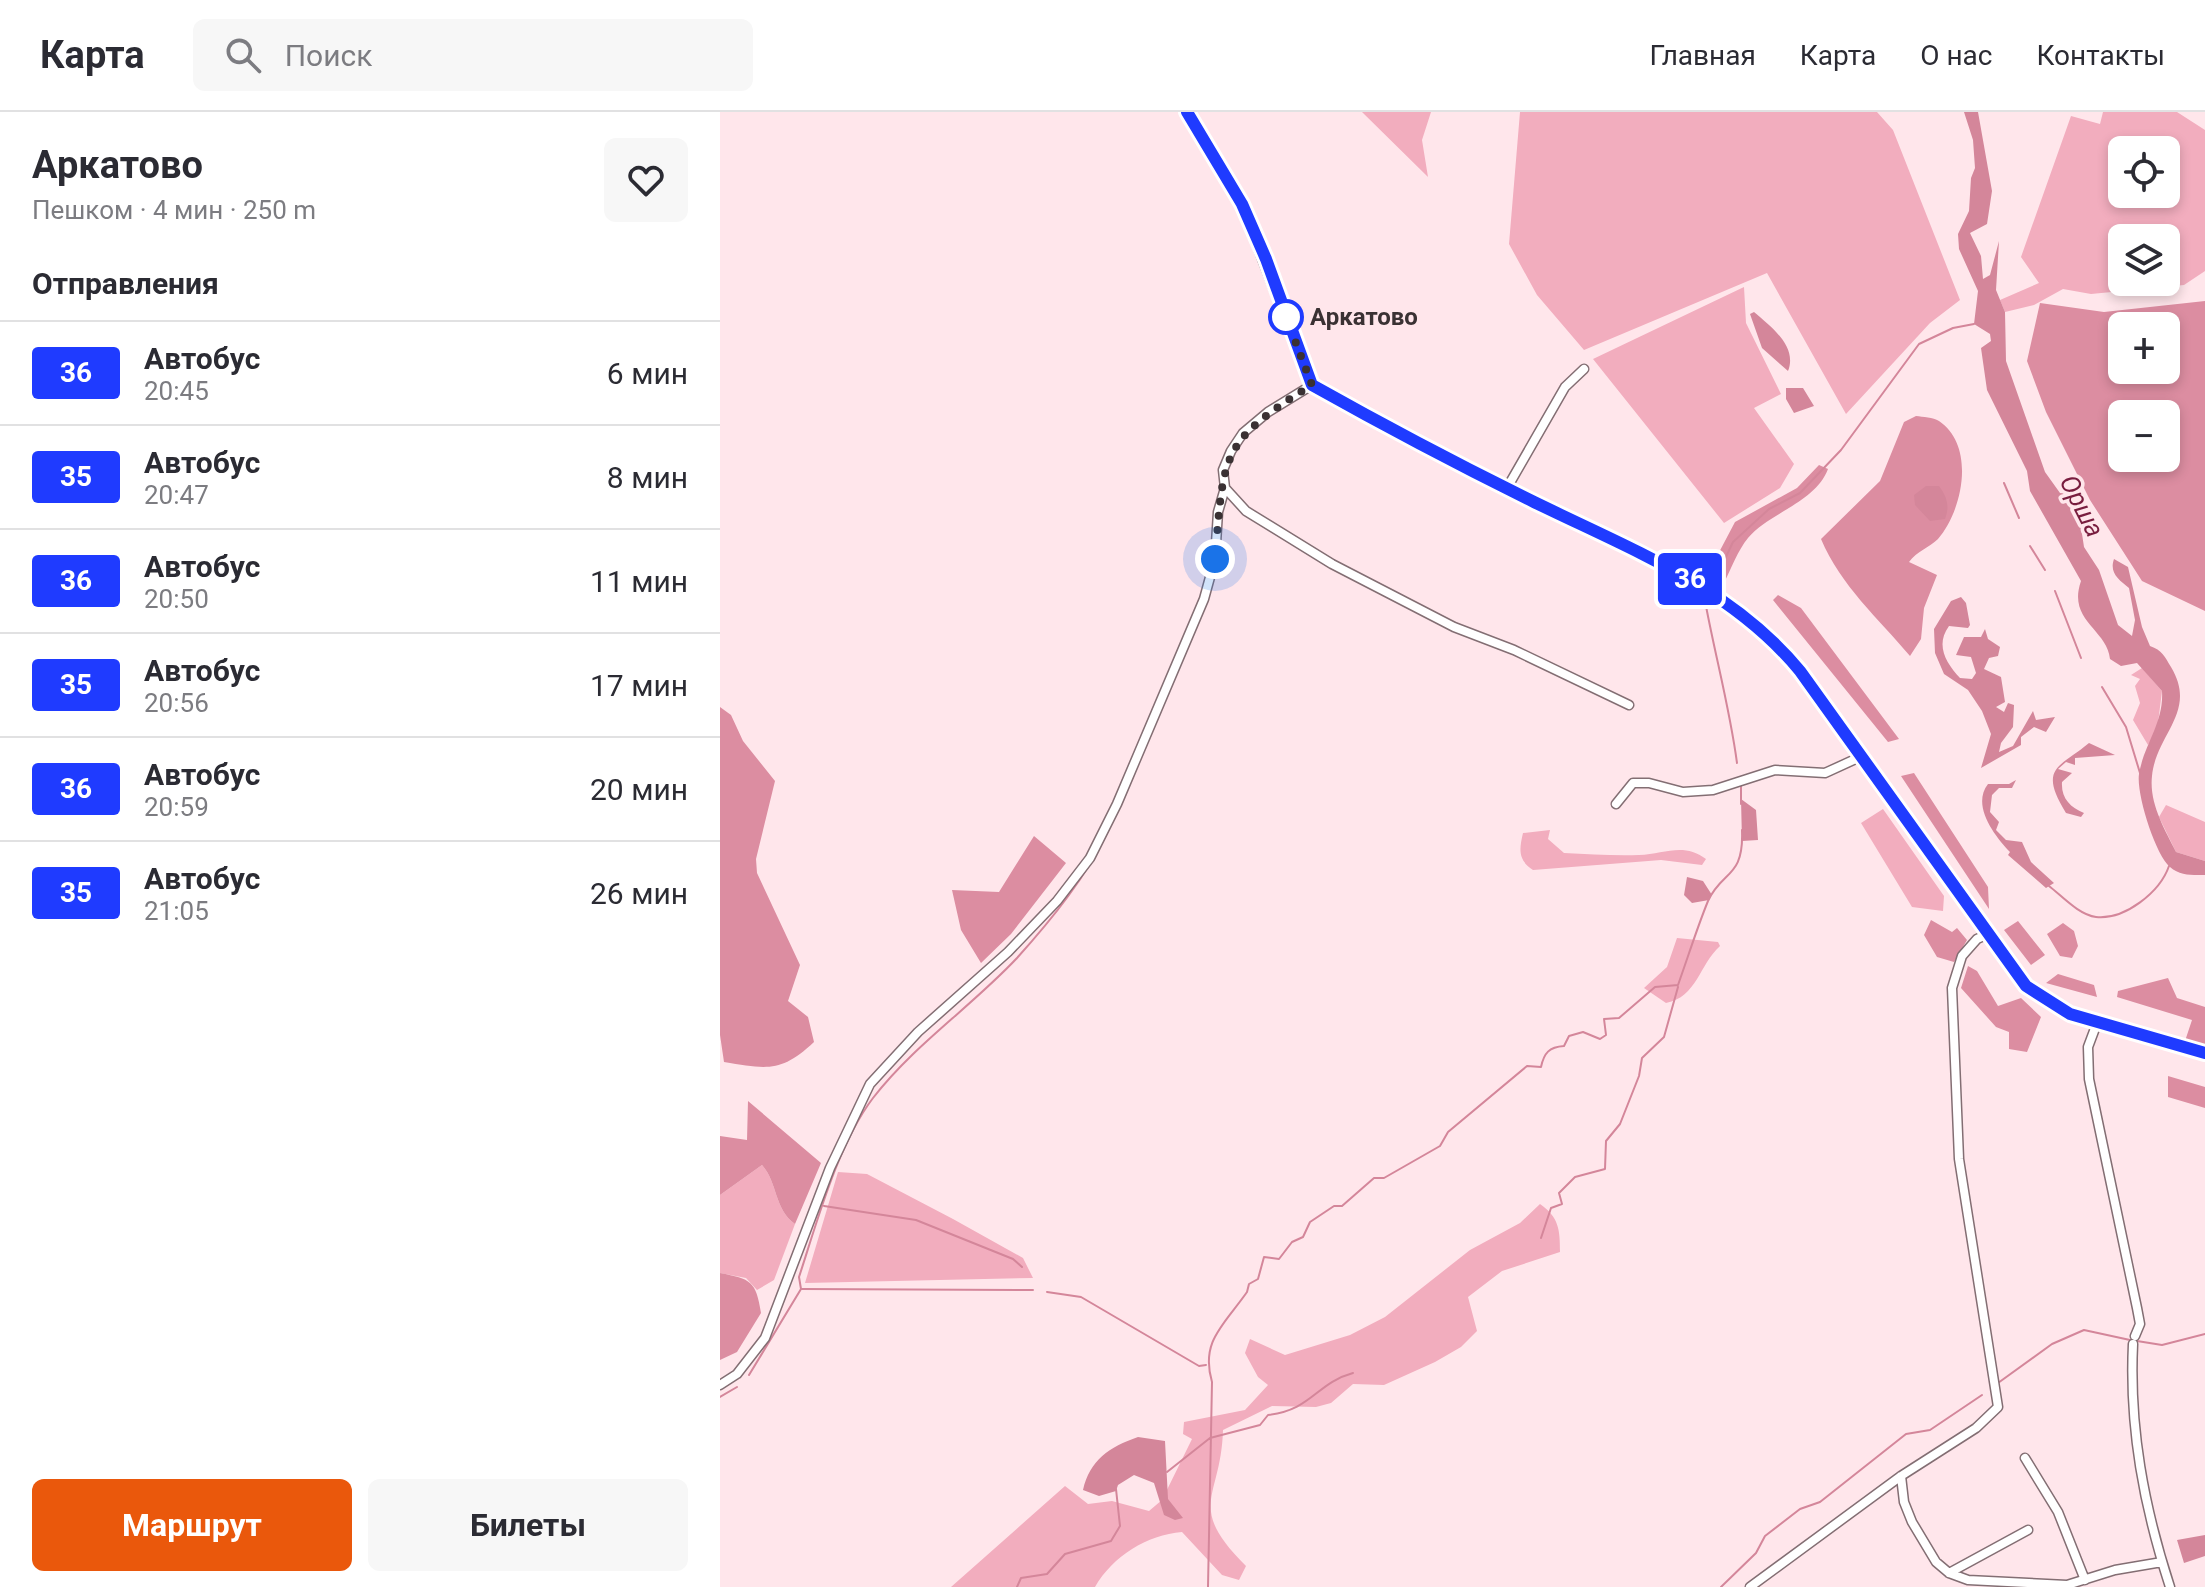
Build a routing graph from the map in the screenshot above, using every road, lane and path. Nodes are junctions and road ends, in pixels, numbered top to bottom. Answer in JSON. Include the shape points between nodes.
{"nodes":[{"id":1,"x":1187,"y":112,"type":"edge"},
{"id":2,"x":1584,"y":369,"type":"dead end"},
{"id":3,"x":1312,"y":385,"type":"junction"},
{"id":4,"x":1225,"y":488,"type":"junction"},
{"id":5,"x":1507,"y":488,"type":"junction"},
{"id":6,"x":1629,"y":705,"type":"dead end"},
{"id":7,"x":1860,"y":757,"type":"junction"},
{"id":8,"x":1616,"y":804,"type":"dead end"},
{"id":9,"x":1988,"y":934,"type":"junction"},
{"id":10,"x":2097,"y":1023,"type":"junction"},
{"id":11,"x":2205,"y":1053,"type":"edge"},
{"id":12,"x":720,"y":1385,"type":"edge"},
{"id":13,"x":2025,"y":1458,"type":"dead end"},
{"id":14,"x":1901,"y":1476,"type":"junction"},
{"id":15,"x":2028,"y":1530,"type":"dead end"},
{"id":16,"x":2162,"y":1562,"type":"junction"},
{"id":17,"x":1949,"y":1573,"type":"junction"},
{"id":18,"x":2085,"y":1580,"type":"junction"},
{"id":19,"x":1750,"y":1587,"type":"edge"},
{"id":20,"x":2170,"y":1587,"type":"edge"}],
"edges":[{"from":1,"to":3,"type":"main road","via":[[1242,204]]},
{"from":2,"to":5,"type":"street","via":[[1565,387]]},
{"from":3,"to":4,"type":"street","via":[[1243,433],[1223,470]]},
{"from":3,"to":5,"type":"main road"},
{"from":4,"to":6,"type":"street","via":[[1246,511],[1332,564],[1454,627]]},
{"from":4,"to":12,"type":"street","via":[[1204,599],[1090,858],[1008,952],[918,1032],[870,1084],[830,1168],[765,1338],[737,1374]]},
{"from":5,"to":7,"type":"main road","via":[[1692,580],[1735,607],[1792,661]]},
{"from":7,"to":8,"type":"street","via":[[1825,773],[1775,770],[1713,790],[1683,792],[1633,783]]},
{"from":7,"to":9,"type":"main road"},
{"from":9,"to":10,"type":"main road","via":[[2038,997]]},
{"from":9,"to":14,"type":"street","via":[[1962,956],[1952,988],[1959,1159],[1998,1407],[1976,1428]]},
{"from":10,"to":11,"type":"main road"},
{"from":10,"to":16,"type":"street","via":[[2088,1047],[2089,1079],[2140,1324],[2130,1400],[2146,1504]]},
{"from":13,"to":18,"type":"street","via":[[2058,1512]]},
{"from":14,"to":17,"type":"street","via":[[1912,1522],[1936,1562]]},
{"from":14,"to":19,"type":"street"},
{"from":15,"to":17,"type":"street"},
{"from":16,"to":18,"type":"street"},
{"from":16,"to":20,"type":"street"},
{"from":17,"to":18,"type":"street","via":[[2011,1584],[2067,1585]]}]}
